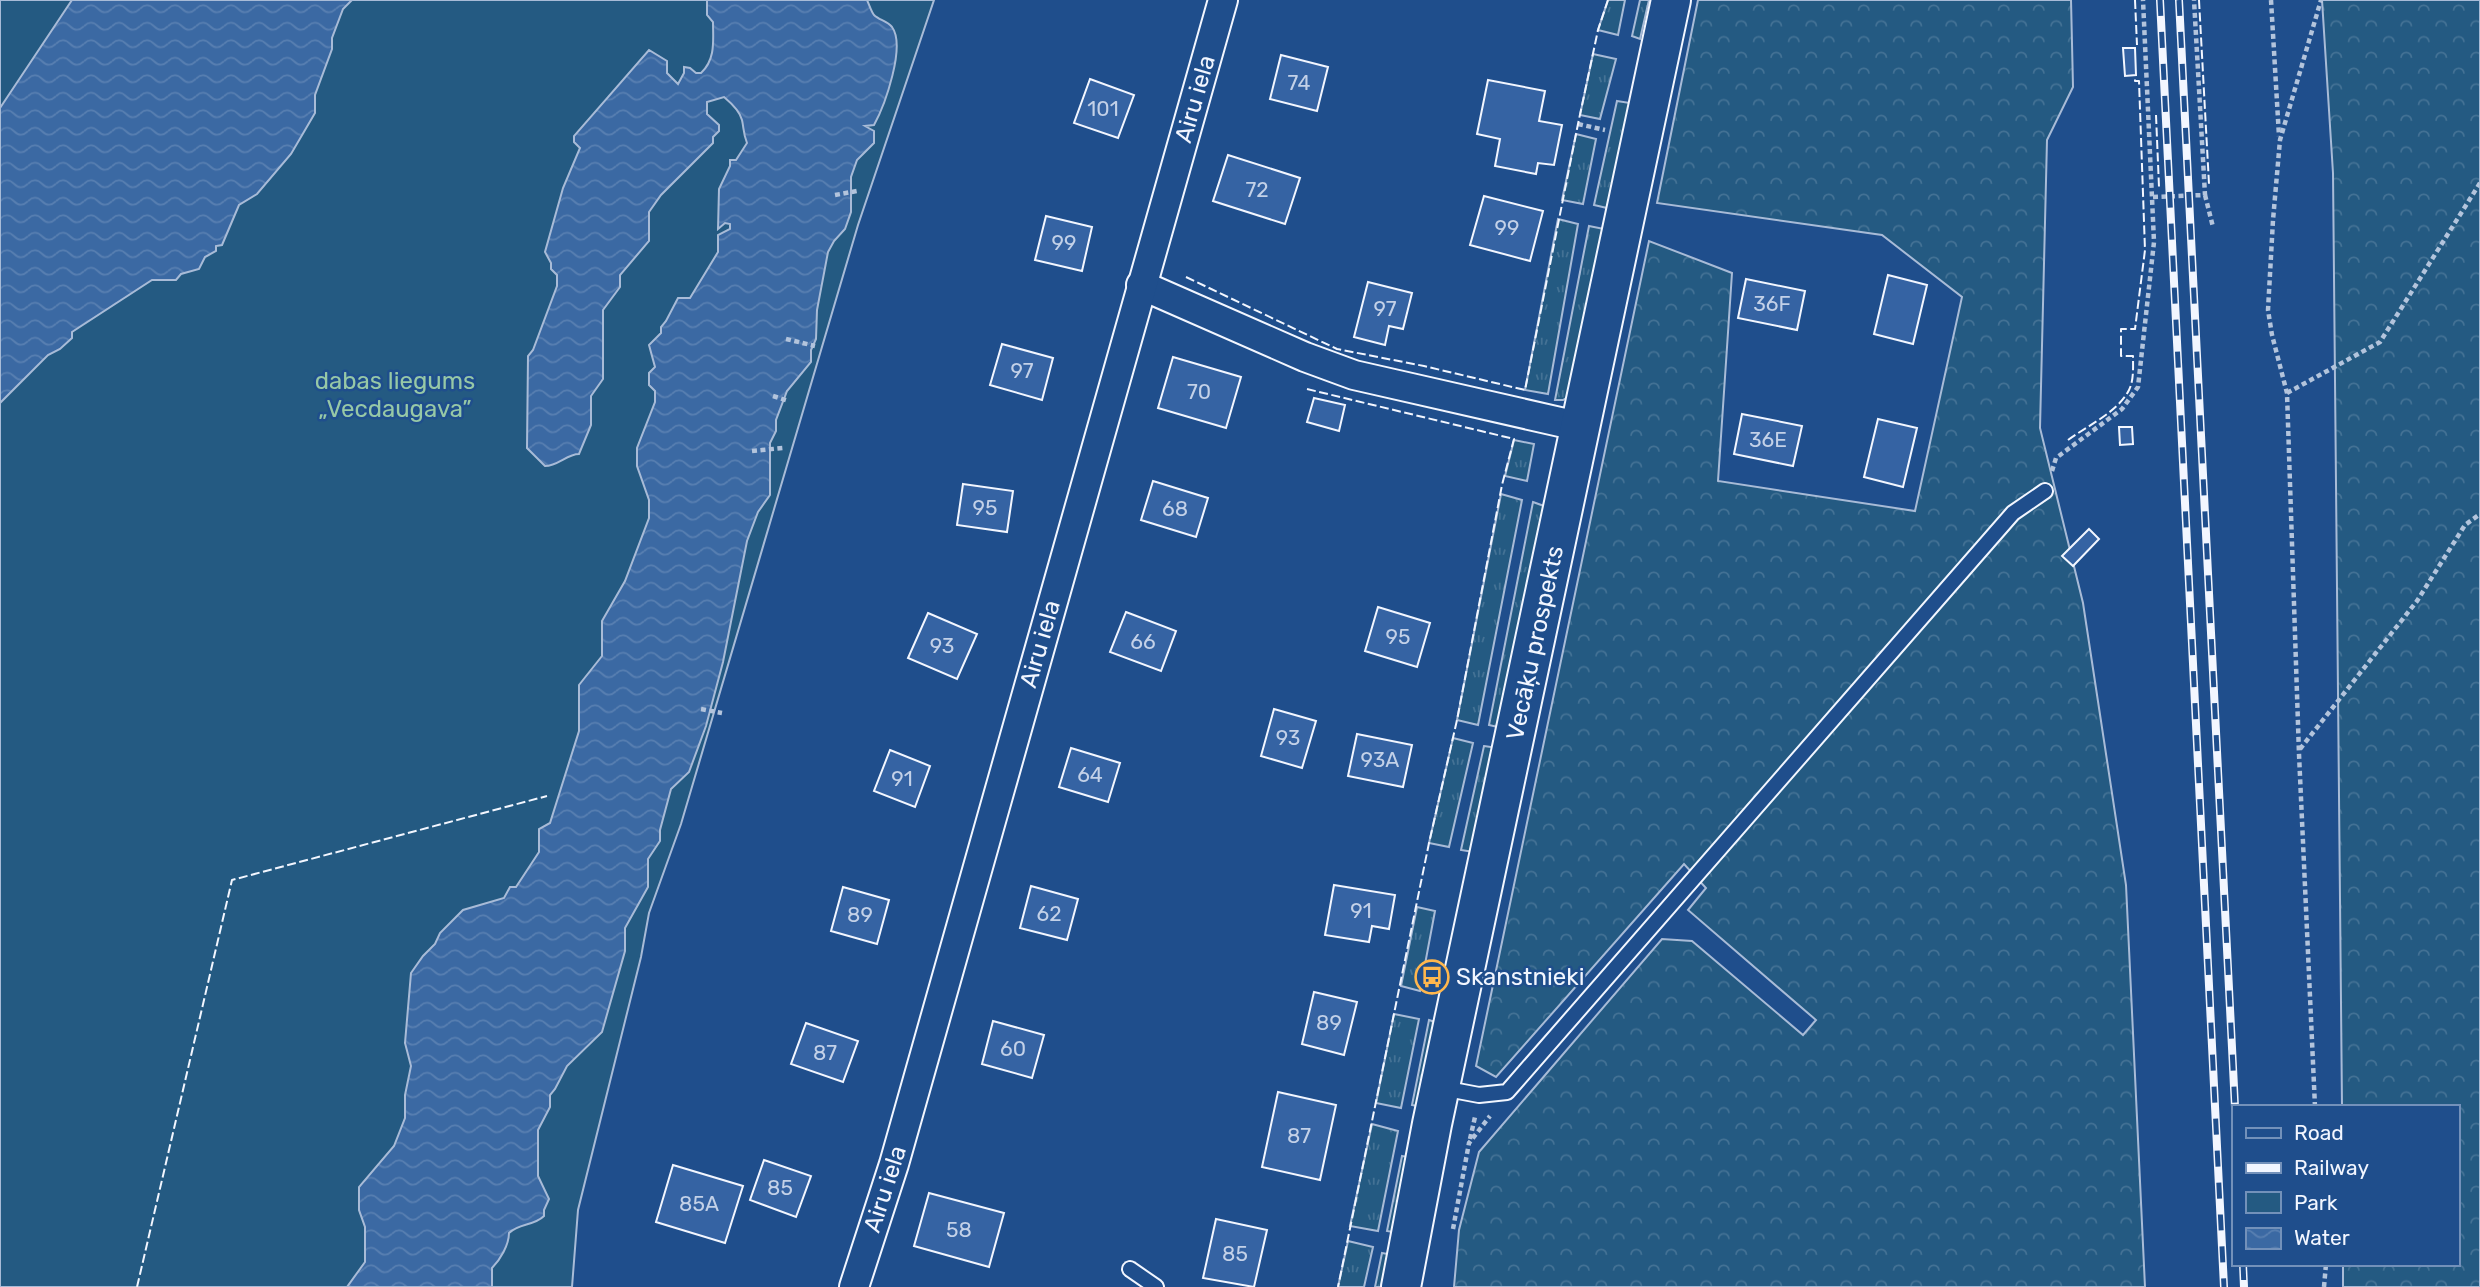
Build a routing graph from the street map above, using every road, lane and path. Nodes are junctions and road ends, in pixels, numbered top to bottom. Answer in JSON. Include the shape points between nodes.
{"nodes":[{"id":1,"x":1223,"y":0,"type":"edge"},
{"id":2,"x":1671,"y":0,"type":"edge"},
{"id":3,"x":2143,"y":0,"type":"edge"},
{"id":4,"x":2194,"y":0,"type":"edge"},
{"id":5,"x":2270,"y":0,"type":"edge"},
{"id":6,"x":2321,"y":0,"type":"edge"},
{"id":7,"x":1578,"y":124,"type":"dead end"},
{"id":8,"x":1605,"y":130,"type":"dead end"},
{"id":9,"x":2280,"y":140,"type":"junction"},
{"id":10,"x":2480,"y":183,"type":"edge"},
{"id":11,"x":857,"y":191,"type":"dead end"},
{"id":12,"x":835,"y":195,"type":"dead end"},
{"id":13,"x":2204,"y":195,"type":"junction"},
{"id":14,"x":2153,"y":197,"type":"junction"},
{"id":15,"x":2213,"y":227,"type":"dead end"},
{"id":16,"x":1141,"y":285,"type":"junction"},
{"id":17,"x":786,"y":339,"type":"dead end"},
{"id":18,"x":815,"y":346,"type":"dead end"},
{"id":19,"x":2287,"y":393,"type":"junction"},
{"id":20,"x":773,"y":396,"type":"dead end"},
{"id":21,"x":789,"y":401,"type":"dead end"},
{"id":22,"x":1582,"y":428,"type":"junction"},
{"id":23,"x":783,"y":448,"type":"dead end"},
{"id":24,"x":752,"y":450,"type":"dead end"},
{"id":25,"x":2045,"y":491,"type":"joint"},
{"id":26,"x":2480,"y":514,"type":"edge"},
{"id":27,"x":701,"y":709,"type":"dead end"},
{"id":28,"x":722,"y":713,"type":"dead end"},
{"id":29,"x":2299,"y":754,"type":"junction"},
{"id":30,"x":1440,"y":1087,"type":"junction"},
{"id":31,"x":1507,"y":1092,"type":"junction"},
{"id":32,"x":2315,"y":1105,"type":"edge"},
{"id":33,"x":1453,"y":1229,"type":"dead end"},
{"id":34,"x":2326,"y":1266,"type":"edge"},
{"id":35,"x":1130,"y":1269,"type":"dead end"},
{"id":36,"x":855,"y":1287,"type":"edge"},
{"id":37,"x":1156,"y":1287,"type":"edge"},
{"id":38,"x":1401,"y":1287,"type":"edge"},
{"id":39,"x":2325,"y":1287,"type":"edge"}],
"edges":[{"from":1,"to":16,"type":"street","name":"Airu iela"},
{"from":2,"to":22,"type":"main road","name":"Vecāķu prospekts"},
{"from":3,"to":14,"type":"path"},
{"from":4,"to":13,"type":"path"},
{"from":5,"to":9,"type":"path"},
{"from":6,"to":9,"type":"path"},
{"from":7,"to":8,"type":"path"},
{"from":9,"to":19,"type":"path","via":[[2268,310]]},
{"from":10,"to":19,"type":"path","via":[[2380,342]]},
{"from":11,"to":12,"type":"path"},
{"from":13,"to":14,"type":"path"},
{"from":13,"to":15,"type":"path"},
{"from":14,"to":25,"type":"path","via":[[2154,242],[2138,387],[2122,409],[2056,458]]},
{"from":16,"to":22,"type":"street","via":[[1354,375]]},
{"from":16,"to":36,"type":"street","name":"Airu iela","via":[[894,1164]]},
{"from":17,"to":18,"type":"path"},
{"from":19,"to":29,"type":"path"},
{"from":20,"to":21,"type":"path"},
{"from":22,"to":30,"type":"main road","name":"Vecāķu prospekts"},
{"from":23,"to":24,"type":"path"},
{"from":25,"to":31,"type":"lane","via":[[2013,513]]},
{"from":26,"to":29,"type":"path","via":[[2465,525],[2417,601]]},
{"from":27,"to":28,"type":"path"},
{"from":29,"to":32,"type":"path"},
{"from":30,"to":31,"type":"lane","via":[[1479,1094]]},
{"from":30,"to":38,"type":"main road","name":"Vecāķu prospekts"},
{"from":31,"to":33,"type":"path","via":[[1469,1143]]},
{"from":34,"to":39,"type":"path"},
{"from":35,"to":37,"type":"lane"}]}
